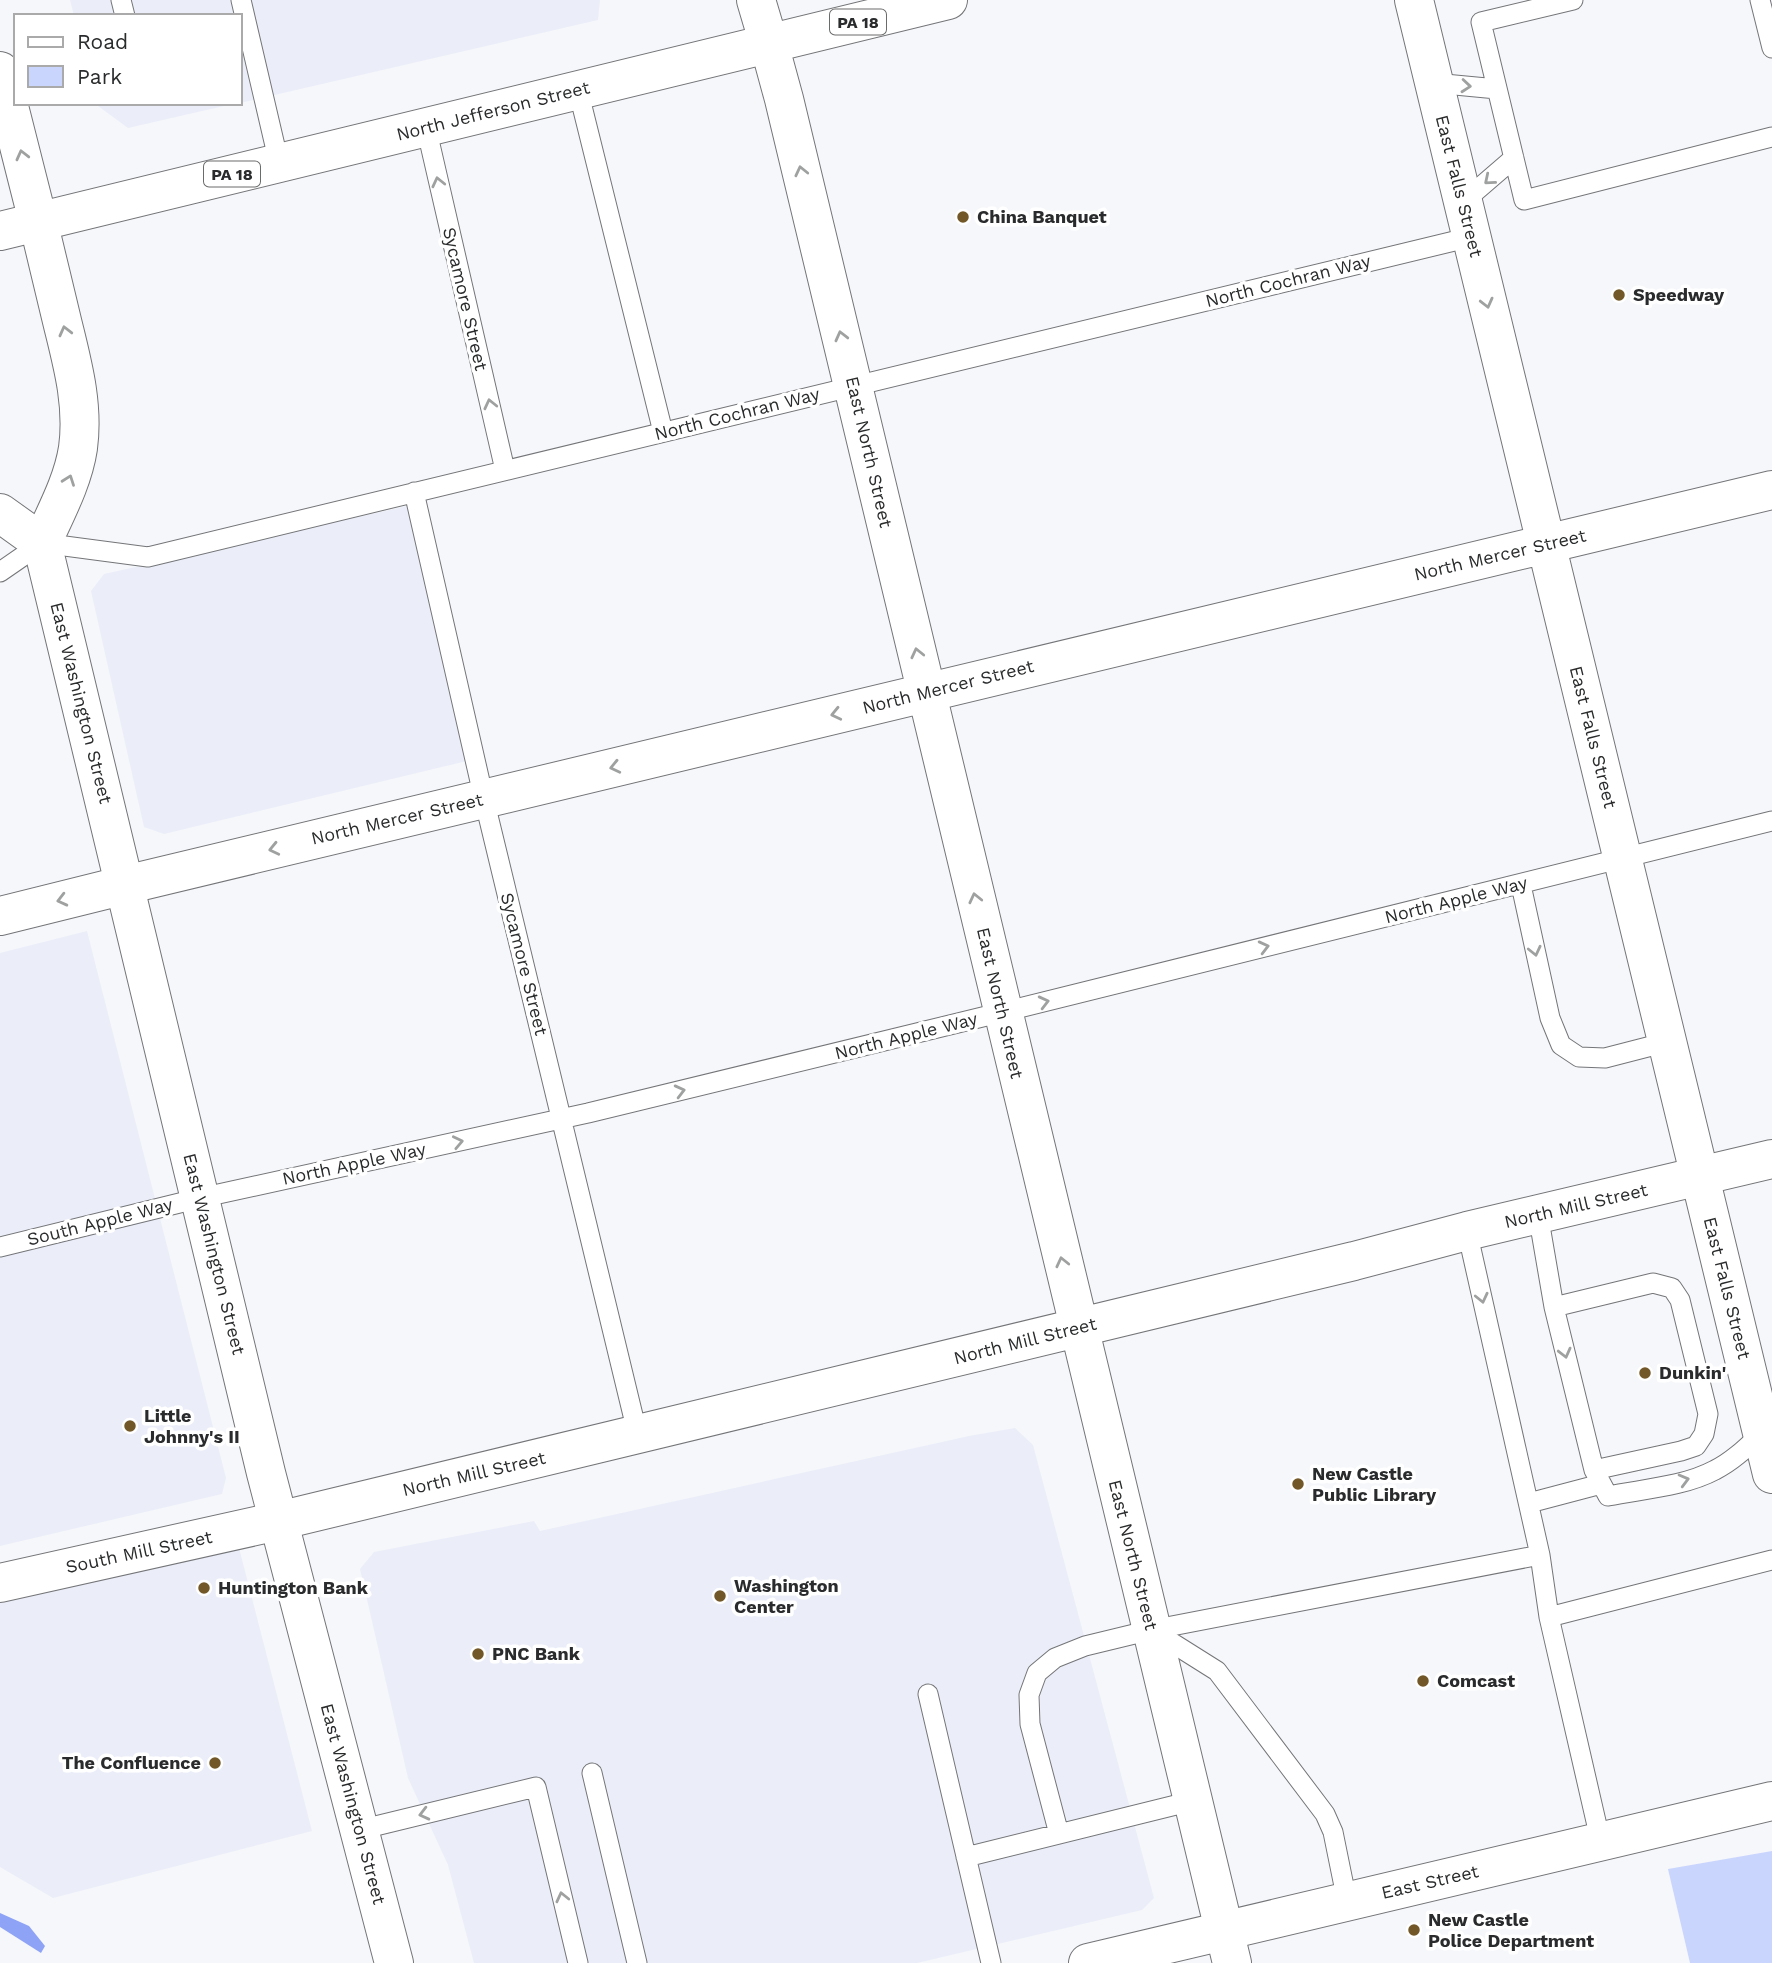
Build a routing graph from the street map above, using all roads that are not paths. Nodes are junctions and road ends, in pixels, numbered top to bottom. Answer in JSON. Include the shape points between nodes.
{"nodes":[{"id":1,"x":241,"y":0,"type":"edge"},
{"id":2,"x":756,"y":0,"type":"edge"},
{"id":3,"x":948,"y":0,"type":"edge"},
{"id":4,"x":1414,"y":0,"type":"edge"},
{"id":5,"x":1573,"y":0,"type":"edge"},
{"id":6,"x":1760,"y":0,"type":"edge"},
{"id":7,"x":768,"y":44,"type":"junction"},
{"id":8,"x":1772,"y":48,"type":"edge"},
{"id":9,"x":247,"y":62,"type":"edge"},
{"id":10,"x":0,"y":71,"type":"edge"},
{"id":11,"x":1434,"y":83,"type":"junction"},
{"id":12,"x":1497,"y":89,"type":"junction"},
{"id":13,"x":578,"y":90,"type":"junction"},
{"id":14,"x":426,"y":127,"type":"junction"},
{"id":15,"x":1772,"y":137,"type":"edge"},
{"id":16,"x":1514,"y":158,"type":"junction"},
{"id":17,"x":279,"y":163,"type":"junction"},
{"id":18,"x":1467,"y":219,"type":"junction"},
{"id":19,"x":38,"y":221,"type":"junction"},
{"id":20,"x":0,"y":231,"type":"edge"},
{"id":21,"x":853,"y":386,"type":"junction"},
{"id":22,"x":663,"y":432,"type":"junction"},
{"id":23,"x":505,"y":471,"type":"junction"},
{"id":24,"x":1772,"y":490,"type":"edge"},
{"id":25,"x":414,"y":492,"type":"junction"},
{"id":26,"x":0,"y":513,"type":"edge"},
{"id":27,"x":42,"y":543,"type":"junction"},
{"id":28,"x":1546,"y":544,"type":"junction"},
{"id":29,"x":0,"y":572,"type":"edge"},
{"id":30,"x":926,"y":692,"type":"junction"},
{"id":31,"x":484,"y":799,"type":"junction"},
{"id":32,"x":1772,"y":821,"type":"edge"},
{"id":33,"x":1622,"y":858,"type":"junction"},
{"id":34,"x":125,"y":885,"type":"junction"},
{"id":35,"x":1521,"y":885,"type":"junction"},
{"id":36,"x":0,"y":916,"type":"edge"},
{"id":37,"x":1003,"y":1013,"type":"junction"},
{"id":38,"x":1667,"y":1042,"type":"junction"},
{"id":39,"x":561,"y":1119,"type":"junction"},
{"id":40,"x":1772,"y":1159,"type":"edge"},
{"id":41,"x":1700,"y":1177,"type":"junction"},
{"id":42,"x":200,"y":1198,"type":"junction"},
{"id":43,"x":1538,"y":1214,"type":"junction"},
{"id":44,"x":1467,"y":1231,"type":"junction"},
{"id":45,"x":0,"y":1247,"type":"edge"},
{"id":46,"x":1554,"y":1307,"type":"junction"},
{"id":47,"x":1078,"y":1328,"type":"junction"},
{"id":48,"x":1762,"y":1433,"type":"junction"},
{"id":49,"x":638,"y":1436,"type":"junction"},
{"id":50,"x":1772,"y":1474,"type":"edge"},
{"id":51,"x":1598,"y":1477,"type":"junction"},
{"id":52,"x":1528,"y":1503,"type":"junction"},
{"id":53,"x":278,"y":1521,"type":"junction"},
{"id":54,"x":1540,"y":1555,"type":"junction"},
{"id":55,"x":1772,"y":1560,"type":"edge"},
{"id":56,"x":0,"y":1583,"type":"edge"},
{"id":57,"x":1549,"y":1617,"type":"junction"},
{"id":58,"x":1151,"y":1630,"type":"junction"},
{"id":59,"x":928,"y":1694,"type":"dead end"},
{"id":60,"x":592,"y":1773,"type":"dead end"},
{"id":61,"x":1192,"y":1801,"type":"junction"},
{"id":62,"x":1772,"y":1801,"type":"edge"},
{"id":63,"x":359,"y":1829,"type":"junction"},
{"id":64,"x":1059,"y":1834,"type":"junction"},
{"id":65,"x":1601,"y":1843,"type":"junction"},
{"id":66,"x":966,"y":1857,"type":"junction"},
{"id":67,"x":1348,"y":1901,"type":"junction"},
{"id":68,"x":1228,"y":1946,"type":"edge"},
{"id":69,"x":394,"y":1963,"type":"edge"},
{"id":70,"x":578,"y":1963,"type":"edge"},
{"id":71,"x":637,"y":1963,"type":"edge"},
{"id":72,"x":991,"y":1963,"type":"edge"},
{"id":73,"x":1088,"y":1963,"type":"edge"}],
"edges":[{"from":1,"to":9,"type":"lane"},
{"from":2,"to":7,"type":"street","name":"East North Street"},
{"from":3,"to":7,"type":"street","name":"North Jefferson Street","number":"PA 18"},
{"from":4,"to":11,"type":"street","name":"East Falls Street"},
{"from":5,"to":12,"type":"lane","via":[[1481,22]]},
{"from":6,"to":8,"type":"lane"},
{"from":7,"to":13,"type":"street","name":"North Jefferson Street","number":"PA 18"},
{"from":21,"to":7,"type":"street","name":"East North Street","one_way":true},
{"from":9,"to":17,"type":"lane"},
{"from":19,"to":10,"type":"street","one_way":true},
{"from":11,"to":12,"type":"lane","one_way":true},
{"from":11,"to":18,"type":"street","name":"East Falls Street"},
{"from":12,"to":16,"type":"lane"},
{"from":13,"to":14,"type":"street","name":"North Jefferson Street","number":"PA 18"},
{"from":13,"to":22,"type":"lane"},
{"from":14,"to":17,"type":"street","name":"North Jefferson Street","number":"PA 18"},
{"from":23,"to":14,"type":"lane","name":"Sycamore Street","one_way":true},
{"from":15,"to":16,"type":"lane","via":[[1524,200]]},
{"from":16,"to":18,"type":"lane","one_way":true},
{"from":17,"to":19,"type":"street","name":"North Jefferson Street","number":"PA 18"},
{"from":18,"to":21,"type":"lane","name":"North Cochran Way"},
{"from":18,"to":28,"type":"street","name":"East Falls Street","one_way":true},
{"from":19,"to":20,"type":"street","number":"PA 18"},
{"from":27,"to":19,"type":"street","one_way":true,"via":[[72,473],[80,426],[74,370]]},
{"from":21,"to":22,"type":"lane","name":"North Cochran Way"},
{"from":30,"to":21,"type":"street","name":"East North Street","one_way":true},
{"from":22,"to":23,"type":"lane","name":"North Cochran Way"},
{"from":23,"to":25,"type":"lane","name":"North Cochran Way"},
{"from":24,"to":28,"type":"street","name":"North Mercer Street"},
{"from":25,"to":27,"type":"lane","name":"North Cochran Way","via":[[148,556]]},
{"from":25,"to":31,"type":"lane","name":"Sycamore Street"},
{"from":26,"to":27,"type":"street"},
{"from":27,"to":29,"type":"lane"},
{"from":27,"to":34,"type":"street","name":"East Washington Street"},
{"from":28,"to":30,"type":"street","name":"North Mercer Street"},
{"from":28,"to":33,"type":"street","name":"East Falls Street"},
{"from":30,"to":31,"type":"street","name":"North Mercer Street","one_way":true},
{"from":37,"to":30,"type":"street","name":"East North Street","one_way":true},
{"from":31,"to":34,"type":"street","name":"North Mercer Street","one_way":true},
{"from":31,"to":39,"type":"lane","name":"Sycamore Street"},
{"from":32,"to":33,"type":"lane","name":"North Apple Way"},
{"from":33,"to":35,"type":"lane","name":"North Apple Way"},
{"from":33,"to":38,"type":"street","name":"East Falls Street"},
{"from":34,"to":36,"type":"street","name":"North Mercer Street","one_way":true},
{"from":34,"to":42,"type":"street","name":"East Washington Street"},
{"from":37,"to":35,"type":"lane","name":"North Apple Way","one_way":true},
{"from":35,"to":38,"type":"lane","one_way":true,"via":[[1550,1018],[1561,1045],[1579,1057],[1605,1058]]},
{"from":39,"to":37,"type":"lane","name":"North Apple Way","one_way":true},
{"from":47,"to":37,"type":"street","name":"East North Street","one_way":true},
{"from":38,"to":41,"type":"street","name":"East Falls Street"},
{"from":42,"to":39,"type":"lane","name":"North Apple Way","one_way":true},
{"from":39,"to":49,"type":"lane","name":"Sycamore Street"},
{"from":40,"to":41,"type":"street","name":"North Mill Street"},
{"from":41,"to":43,"type":"street","name":"North Mill Street"},
{"from":41,"to":48,"type":"street","name":"East Falls Street"},
{"from":42,"to":45,"type":"lane","name":"South Apple Way"},
{"from":42,"to":53,"type":"street","name":"East Washington Street"},
{"from":43,"to":44,"type":"street","name":"North Mill Street"},
{"from":43,"to":46,"type":"lane"},
{"from":44,"to":47,"type":"street","name":"North Mill Street"},
{"from":44,"to":52,"type":"lane","one_way":true},
{"from":46,"to":51,"type":"lane","one_way":true},
{"from":46,"to":51,"type":"lane","via":[[1653,1283],[1672,1288],[1680,1300],[1708,1414],[1704,1434],[1696,1446]]},
{"from":47,"to":49,"type":"street","name":"North Mill Street"},
{"from":47,"to":58,"type":"street","name":"East North Street"},
{"from":48,"to":50,"type":"street","name":"East Falls Street"},
{"from":51,"to":48,"type":"lane","one_way":true,"via":[[1608,1496],[1685,1481],[1721,1466]]},
{"from":49,"to":53,"type":"street","name":"North Mill Street"},
{"from":51,"to":52,"type":"lane"},
{"from":52,"to":54,"type":"lane"},
{"from":53,"to":56,"type":"street","name":"South Mill Street"},
{"from":53,"to":63,"type":"street","name":"East Washington Street"},
{"from":54,"to":57,"type":"lane"},
{"from":54,"to":58,"type":"lane"},
{"from":55,"to":57,"type":"lane"},
{"from":57,"to":65,"type":"lane"},
{"from":58,"to":61,"type":"street","name":"East North Street"},
{"from":58,"to":64,"type":"lane","via":[[1085,1646],[1055,1658],[1037,1673],[1029,1695],[1030,1724]]},
{"from":58,"to":67,"type":"lane","via":[[1217,1671],[1325,1814]]},
{"from":59,"to":66,"type":"lane"},
{"from":60,"to":71,"type":"lane"},
{"from":61,"to":64,"type":"lane"},
{"from":61,"to":68,"type":"street","name":"East North Street"},
{"from":62,"to":65,"type":"street","name":"East Street"},
{"from":63,"to":69,"type":"street","name":"East Washington Street"},
{"from":70,"to":63,"type":"lane","one_way":true,"via":[[536,1787]]},
{"from":64,"to":66,"type":"lane"},
{"from":65,"to":67,"type":"street","name":"East Street"},
{"from":66,"to":72,"type":"lane"},
{"from":67,"to":68,"type":"street","name":"East Street"},
{"from":68,"to":73,"type":"street","name":"East Street"}]}
